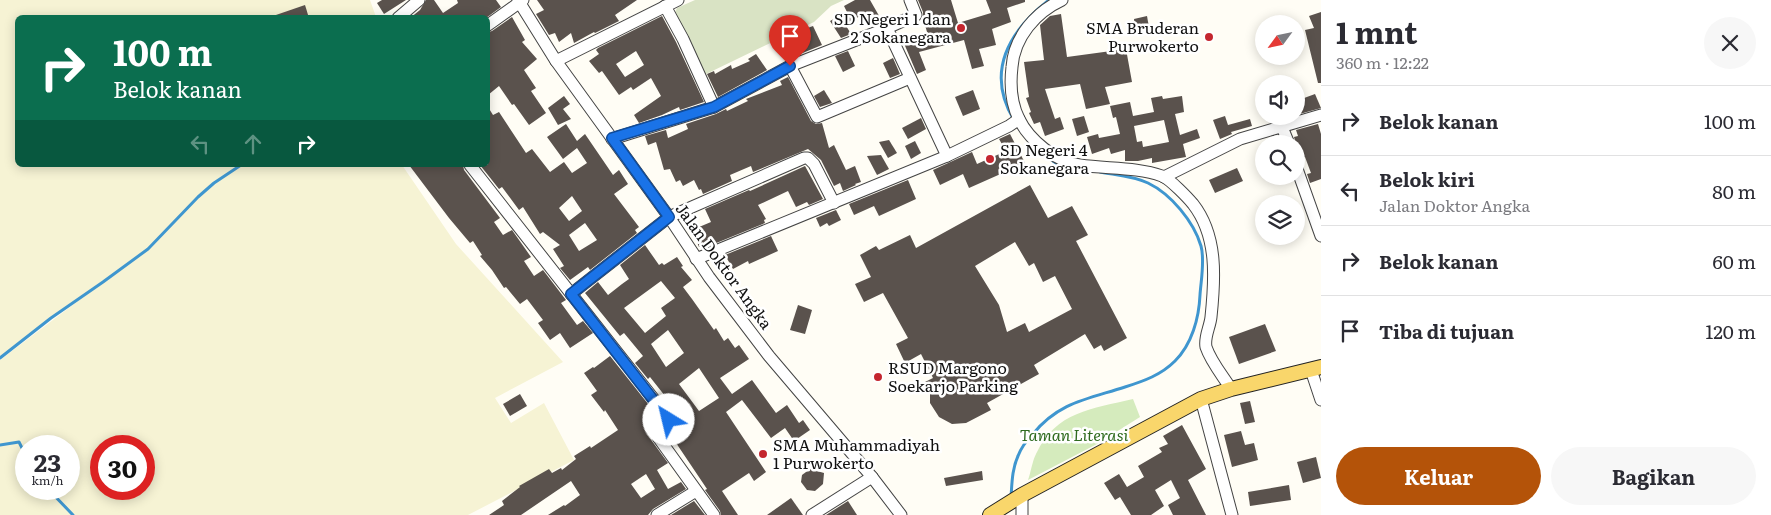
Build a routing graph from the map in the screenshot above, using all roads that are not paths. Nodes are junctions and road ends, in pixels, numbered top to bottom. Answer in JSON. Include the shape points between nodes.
{"nodes":[{"id":1,"x":419,"y":0,"type":"edge"},
{"id":2,"x":678,"y":0,"type":"edge"},
{"id":3,"x":910,"y":0,"type":"edge"},
{"id":4,"x":520,"y":1,"type":"edge"},
{"id":5,"x":1059,"y":1,"type":"edge"},
{"id":6,"x":665,"y":6,"type":"junction"},
{"id":7,"x":402,"y":15,"type":"edge"},
{"id":8,"x":490,"y":24,"type":"edge"},
{"id":9,"x":888,"y":28,"type":"junction"},
{"id":10,"x":556,"y":61,"type":"junction"},
{"id":11,"x":790,"y":66,"type":"junction"},
{"id":12,"x":910,"y":78,"type":"junction"},
{"id":13,"x":714,"y":107,"type":"junction"},
{"id":14,"x":1321,"y":115,"type":"edge"},
{"id":15,"x":1014,"y":122,"type":"junction"},
{"id":16,"x":1282,"y":127,"type":"junction"},
{"id":17,"x":1285,"y":135,"type":"edge"},
{"id":18,"x":612,"y":138,"type":"junction"},
{"id":19,"x":947,"y":156,"type":"junction"},
{"id":20,"x":472,"y":167,"type":"edge"},
{"id":21,"x":1164,"y":177,"type":"junction"},
{"id":22,"x":1303,"y":185,"type":"edge"},
{"id":23,"x":834,"y":202,"type":"junction"},
{"id":24,"x":669,"y":217,"type":"junction"},
{"id":25,"x":1321,"y":236,"type":"edge"},
{"id":26,"x":696,"y":259,"type":"junction"},
{"id":27,"x":571,"y":294,"type":"junction"},
{"id":28,"x":1316,"y":368,"type":"edge"},
{"id":29,"x":1231,"y":389,"type":"junction"},
{"id":30,"x":1200,"y":400,"type":"junction"},
{"id":31,"x":1321,"y":400,"type":"edge"},
{"id":32,"x":872,"y":477,"type":"junction"},
{"id":33,"x":696,"y":491,"type":"junction"},
{"id":34,"x":1021,"y":496,"type":"junction"},
{"id":35,"x":992,"y":514,"type":"edge"},
{"id":36,"x":657,"y":515,"type":"edge"},
{"id":37,"x":714,"y":515,"type":"edge"},
{"id":38,"x":812,"y":515,"type":"edge"},
{"id":39,"x":901,"y":515,"type":"edge"},
{"id":40,"x":1022,"y":515,"type":"edge"},
{"id":41,"x":1232,"y":515,"type":"edge"}],
"edges":[{"from":1,"to":7,"type":"street"},
{"from":2,"to":6,"type":"street"},
{"from":3,"to":9,"type":"street","via":[[916,14]]},
{"from":4,"to":8,"type":"street"},
{"from":4,"to":10,"type":"street","name":"Jalan Doktor Angka"},
{"from":5,"to":15,"type":"street","via":[[1030,24],[1012,60]]},
{"from":6,"to":10,"type":"street"},
{"from":6,"to":13,"type":"street"},
{"from":9,"to":11,"type":"street"},
{"from":9,"to":12,"type":"street"},
{"from":10,"to":18,"type":"street","name":"Jalan Doktor Angka"},
{"from":11,"to":12,"type":"street","via":[[817,117]]},
{"from":11,"to":13,"type":"street"},
{"from":12,"to":19,"type":"street"},
{"from":13,"to":18,"type":"street"},
{"from":14,"to":16,"type":"street"},
{"from":15,"to":19,"type":"street"},
{"from":15,"to":21,"type":"street","via":[[1047,151],[1064,160],[1078,165]]},
{"from":16,"to":17,"type":"street"},
{"from":16,"to":21,"type":"street","via":[[1240,139]]},
{"from":18,"to":24,"type":"street","name":"Jalan Doktor Angka"},
{"from":19,"to":23,"type":"street"},
{"from":20,"to":27,"type":"street"},
{"from":21,"to":29,"type":"street","via":[[1193,204],[1211,242],[1214,291],[1206,346]]},
{"from":22,"to":25,"type":"street"},
{"from":23,"to":24,"type":"street","via":[[814,164],[804,158]]},
{"from":23,"to":26,"type":"street"},
{"from":24,"to":26,"type":"street","name":"Jalan Doktor Angka"},
{"from":24,"to":27,"type":"street"},
{"from":26,"to":32,"type":"street","name":"Jalan Doktor Angka","via":[[769,356]]},
{"from":27,"to":33,"type":"street","via":[[667,416],[669,421],[655,433]]},
{"from":28,"to":29,"type":"main road"},
{"from":28,"to":31,"type":"street"},
{"from":29,"to":30,"type":"main road"},
{"from":30,"to":34,"type":"main road"},
{"from":30,"to":41,"type":"street"},
{"from":32,"to":38,"type":"street"},
{"from":32,"to":39,"type":"street","name":"Jalan Doktor Angka"},
{"from":33,"to":36,"type":"street"},
{"from":33,"to":37,"type":"street"},
{"from":34,"to":35,"type":"main road"},
{"from":34,"to":40,"type":"street"}]}
